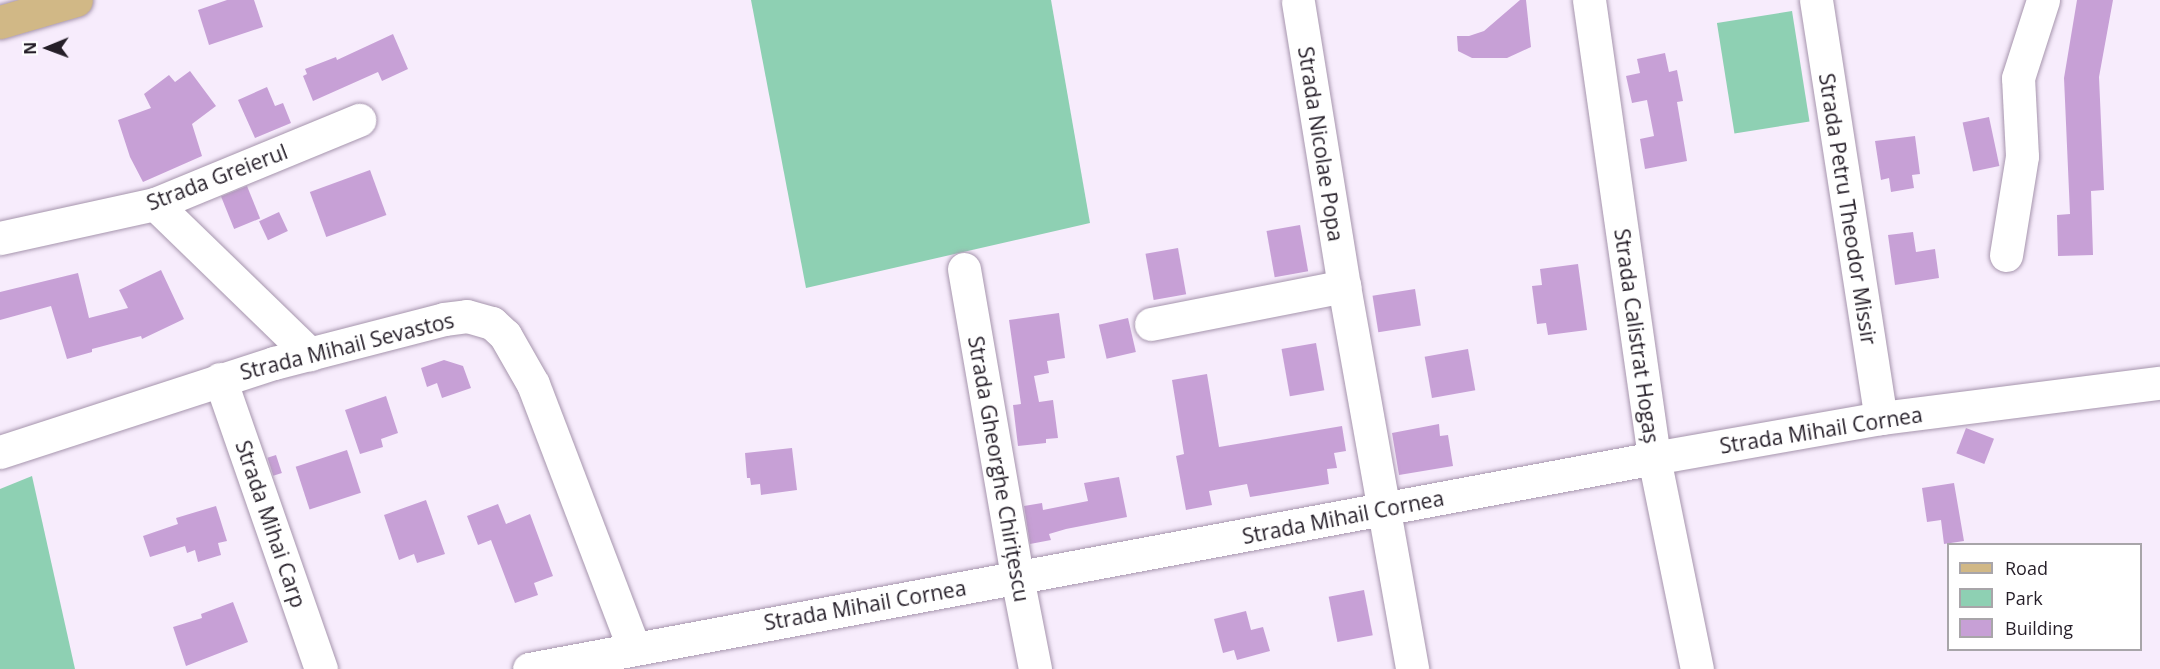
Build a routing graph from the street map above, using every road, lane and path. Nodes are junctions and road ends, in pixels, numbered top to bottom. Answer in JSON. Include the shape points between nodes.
{"nodes":[{"id":1,"x":76,"y":0,"type":"edge"},
{"id":2,"x":1589,"y":0,"type":"edge"},
{"id":3,"x":1816,"y":0,"type":"edge"},
{"id":4,"x":2043,"y":0,"type":"edge"},
{"id":5,"x":1299,"y":2,"type":"dead end"},
{"id":6,"x":0,"y":22,"type":"edge"},
{"id":7,"x":359,"y":120,"type":"dead end"},
{"id":8,"x":155,"y":204,"type":"junction"},
{"id":9,"x":0,"y":238,"type":"edge"},
{"id":10,"x":2006,"y":255,"type":"dead end"},
{"id":11,"x":964,"y":269,"type":"dead end"},
{"id":12,"x":1344,"y":286,"type":"junction"},
{"id":13,"x":1151,"y":324,"type":"dead end"},
{"id":14,"x":310,"y":354,"type":"junction"},
{"id":15,"x":220,"y":379,"type":"junction"},
{"id":16,"x":2160,"y":383,"type":"edge"},
{"id":17,"x":1881,"y":418,"type":"junction"},
{"id":18,"x":0,"y":452,"type":"edge"},
{"id":19,"x":1654,"y":458,"type":"junction"},
{"id":20,"x":1383,"y":509,"type":"junction"},
{"id":21,"x":1017,"y":577,"type":"junction"},
{"id":22,"x":634,"y":648,"type":"junction"},
{"id":23,"x":321,"y":669,"type":"edge"},
{"id":24,"x":529,"y":669,"type":"edge"},
{"id":25,"x":1035,"y":669,"type":"edge"},
{"id":26,"x":1412,"y":669,"type":"edge"},
{"id":27,"x":1697,"y":669,"type":"edge"}],
"edges":[{"from":1,"to":6,"type":"main road"},
{"from":2,"to":19,"type":"street","name":"Strada Calistrat Hogaș"},
{"from":3,"to":17,"type":"street","name":"Strada Petru Theodor Missir"},
{"from":4,"to":10,"type":"street","via":[[2018,78],[2022,156]]},
{"from":5,"to":12,"type":"street","name":"Strada Nicolae Popa"},
{"from":7,"to":8,"type":"street","name":"Strada Greierul"},
{"from":8,"to":9,"type":"street","name":"Strada Greierul"},
{"from":8,"to":14,"type":"street"},
{"from":11,"to":21,"type":"street","name":"Strada Gheorghe Chirițescu"},
{"from":12,"to":13,"type":"street"},
{"from":12,"to":20,"type":"street","name":"Strada Nicolae Popa"},
{"from":14,"to":15,"type":"street","name":"Strada Mihail Sevastos"},
{"from":14,"to":22,"type":"street","name":"Strada Mihail Sevastos","via":[[444,320],[467,316],[492,322],[505,334],[533,384]]},
{"from":15,"to":18,"type":"street","name":"Strada Mihail Sevastos"},
{"from":15,"to":23,"type":"street","name":"Strada Mihai Carp"},
{"from":16,"to":17,"type":"street","name":"Strada Mihail Cornea"},
{"from":17,"to":19,"type":"street","name":"Strada Mihail Cornea"},
{"from":19,"to":20,"type":"street","name":"Strada Mihail Cornea"},
{"from":19,"to":27,"type":"street","name":"Strada Calistrat Hogaș"},
{"from":20,"to":21,"type":"street","name":"Strada Mihail Cornea"},
{"from":20,"to":26,"type":"street","name":"Strada Nicolae Popa"},
{"from":21,"to":22,"type":"street","name":"Strada Mihail Cornea"},
{"from":21,"to":25,"type":"street","name":"Strada Gheorghe Chirițescu"},
{"from":22,"to":24,"type":"street","name":"Strada Mihail Cornea"}]}
